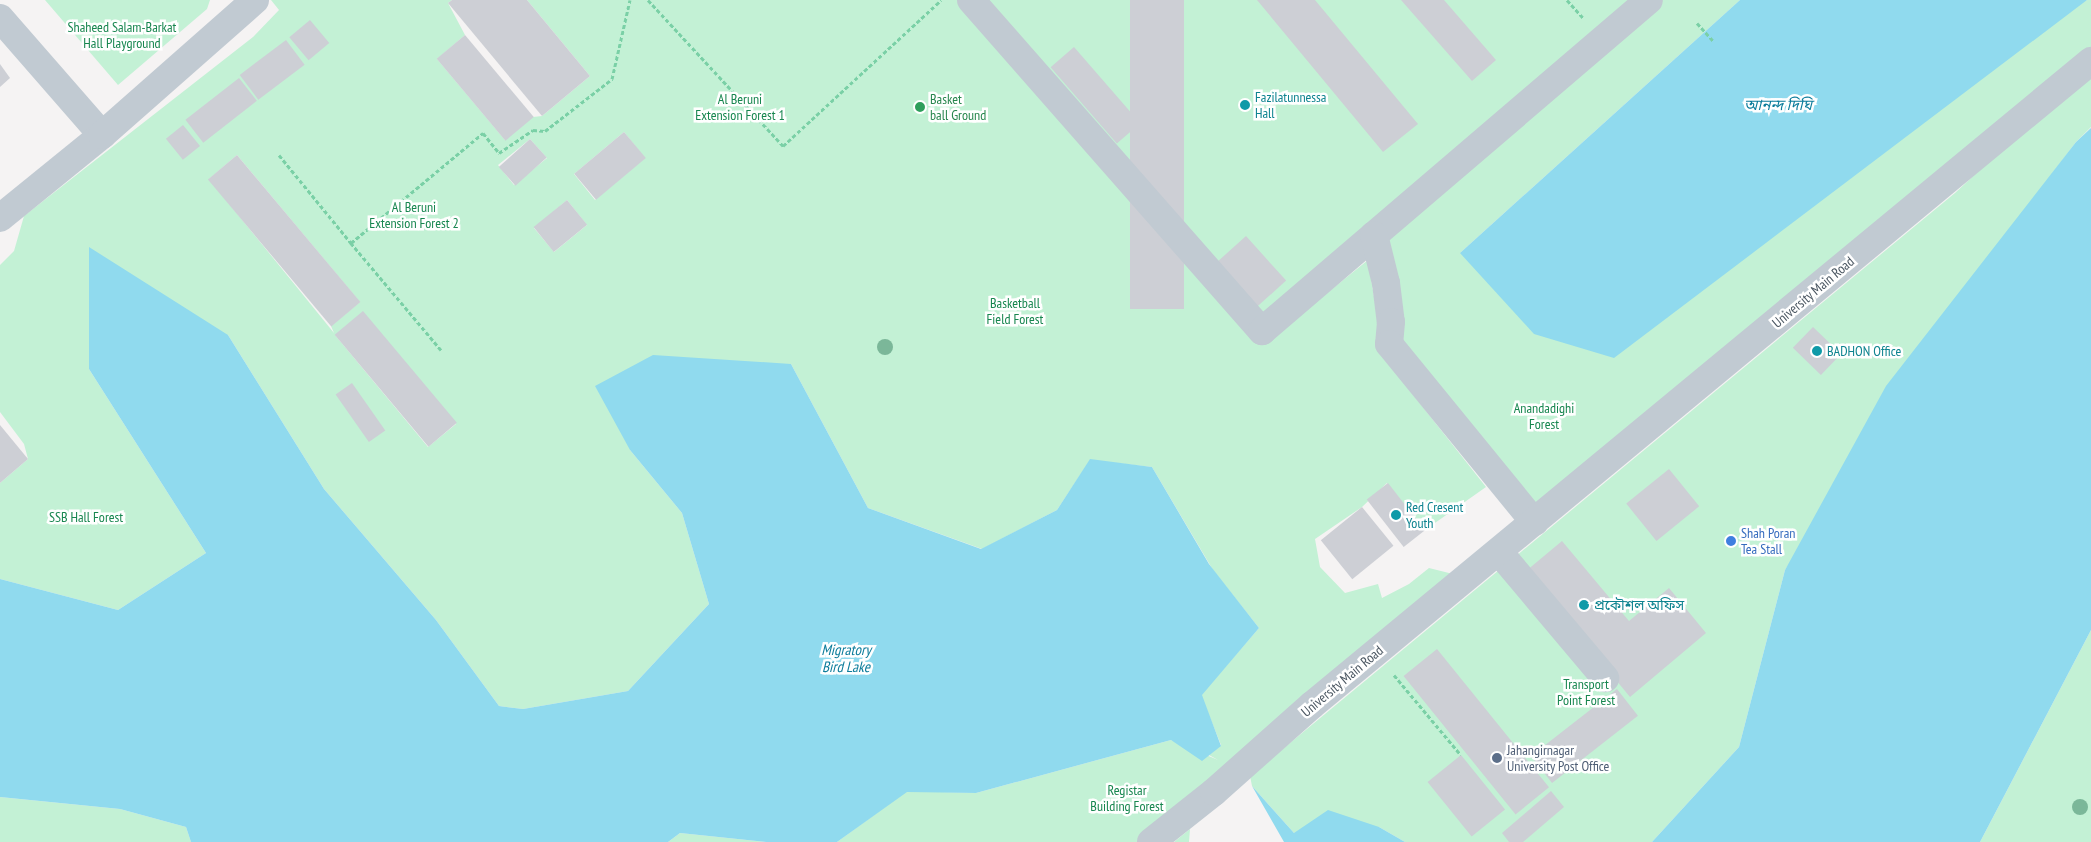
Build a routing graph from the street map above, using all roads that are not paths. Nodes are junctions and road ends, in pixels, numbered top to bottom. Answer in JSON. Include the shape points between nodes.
{"nodes":[{"id":1,"x":255,"y":0,"type":"edge"},
{"id":2,"x":971,"y":0,"type":"edge"},
{"id":3,"x":1649,"y":0,"type":"edge"},
{"id":4,"x":0,"y":18,"type":"edge"},
{"id":5,"x":2091,"y":61,"type":"edge"},
{"id":6,"x":102,"y":135,"type":"junction"},
{"id":7,"x":0,"y":218,"type":"edge"},
{"id":8,"x":1374,"y":235,"type":"junction"},
{"id":9,"x":1534,"y":522,"type":"junction"},
{"id":10,"x":1499,"y":552,"type":"junction"},
{"id":11,"x":1605,"y":678,"type":"dead end"},
{"id":12,"x":1151,"y":842,"type":"edge"}],
"edges":[{"from":1,"to":6,"type":"street"},
{"from":2,"to":8,"type":"street","via":[[1262,331]]},
{"from":3,"to":8,"type":"street"},
{"from":4,"to":6,"type":"street"},
{"from":5,"to":9,"type":"street","name":"University Main Road"},
{"from":6,"to":7,"type":"street"},
{"from":8,"to":9,"type":"street","via":[[1392,322],[1389,344]]},
{"from":9,"to":10,"type":"street","name":"University Main Road"},
{"from":10,"to":11,"type":"street"},
{"from":10,"to":12,"type":"street","name":"University Main Road"}]}
